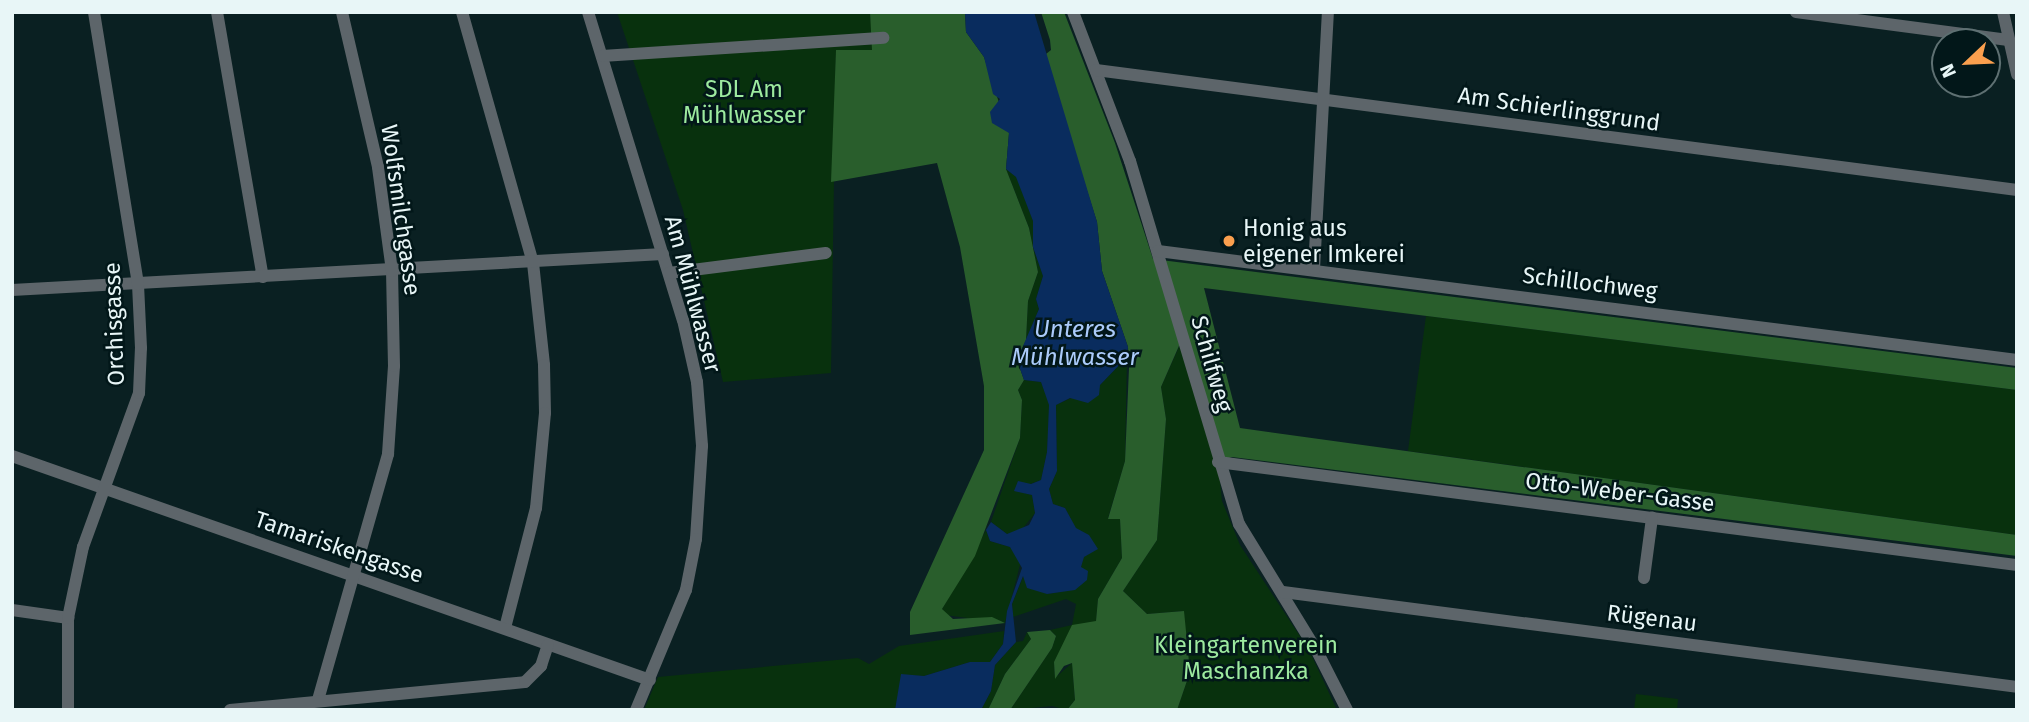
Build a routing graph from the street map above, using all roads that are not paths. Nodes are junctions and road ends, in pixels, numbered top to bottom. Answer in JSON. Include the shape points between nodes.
{"nodes":[{"id":1,"x":94,"y":12,"type":"edge"},
{"id":2,"x":217,"y":12,"type":"edge"},
{"id":3,"x":342,"y":12,"type":"edge"},
{"id":4,"x":463,"y":12,"type":"edge"},
{"id":5,"x":588,"y":12,"type":"edge"},
{"id":6,"x":1073,"y":12,"type":"edge"},
{"id":7,"x":1328,"y":12,"type":"edge"},
{"id":8,"x":1797,"y":12,"type":"edge"},
{"id":9,"x":2003,"y":12,"type":"edge"},
{"id":10,"x":883,"y":38,"type":"dead end"},
{"id":11,"x":2008,"y":40,"type":"junction"},
{"id":12,"x":602,"y":56,"type":"junction"},
{"id":13,"x":1096,"y":70,"type":"junction"},
{"id":14,"x":2017,"y":74,"type":"edge"},
{"id":15,"x":1321,"y":98,"type":"junction"},
{"id":16,"x":2017,"y":190,"type":"edge"},
{"id":17,"x":1158,"y":251,"type":"junction"},
{"id":18,"x":826,"y":253,"type":"dead end"},
{"id":19,"x":663,"y":254,"type":"junction"},
{"id":20,"x":533,"y":262,"type":"junction"},
{"id":21,"x":1314,"y":269,"type":"junction"},
{"id":22,"x":392,"y":271,"type":"junction"},
{"id":23,"x":669,"y":273,"type":"junction"},
{"id":24,"x":262,"y":277,"type":"junction"},
{"id":25,"x":138,"y":284,"type":"junction"},
{"id":26,"x":12,"y":290,"type":"edge"},
{"id":27,"x":2017,"y":360,"type":"edge"},
{"id":28,"x":12,"y":456,"type":"edge"},
{"id":29,"x":1217,"y":461,"type":"junction"},
{"id":30,"x":107,"y":488,"type":"junction"},
{"id":31,"x":1652,"y":518,"type":"junction"},
{"id":32,"x":2017,"y":565,"type":"edge"},
{"id":33,"x":356,"y":575,"type":"junction"},
{"id":34,"x":1644,"y":578,"type":"dead end"},
{"id":35,"x":1283,"y":592,"type":"junction"},
{"id":36,"x":12,"y":610,"type":"edge"},
{"id":37,"x":68,"y":618,"type":"junction"},
{"id":38,"x":505,"y":628,"type":"junction"},
{"id":39,"x":548,"y":645,"type":"junction"},
{"id":40,"x":650,"y":680,"type":"junction"},
{"id":41,"x":2017,"y":687,"type":"edge"},
{"id":42,"x":318,"y":700,"type":"junction"},
{"id":43,"x":68,"y":710,"type":"edge"},
{"id":44,"x":230,"y":710,"type":"edge"},
{"id":45,"x":636,"y":710,"type":"edge"},
{"id":46,"x":1347,"y":710,"type":"edge"}],
"edges":[{"from":1,"to":25,"type":"street","name":"Orchisgasse"},
{"from":2,"to":24,"type":"street"},
{"from":3,"to":22,"type":"street","name":"Wolfsmilchgasse","via":[[379,167]]},
{"from":4,"to":20,"type":"street"},
{"from":5,"to":12,"type":"street","name":"Am Mühlwasser"},
{"from":6,"to":13,"type":"street","name":"Schilfweg"},
{"from":7,"to":15,"type":"street"},
{"from":8,"to":11,"type":"street"},
{"from":9,"to":11,"type":"street"},
{"from":10,"to":12,"type":"street"},
{"from":11,"to":14,"type":"street"},
{"from":12,"to":19,"type":"street","name":"Am Mühlwasser"},
{"from":13,"to":15,"type":"street","name":"Am Schierlinggrund"},
{"from":13,"to":17,"type":"street","name":"Schilfweg"},
{"from":15,"to":16,"type":"street","name":"Am Schierlinggrund"},
{"from":15,"to":21,"type":"street"},
{"from":17,"to":21,"type":"street","name":"Schillochweg"},
{"from":17,"to":29,"type":"street","name":"Schilfweg"},
{"from":18,"to":23,"type":"street"},
{"from":19,"to":20,"type":"street"},
{"from":19,"to":23,"type":"street","name":"Am Mühlwasser"},
{"from":20,"to":22,"type":"street"},
{"from":20,"to":38,"type":"street","via":[[544,365],[541,461],[522,571]]},
{"from":21,"to":27,"type":"street","name":"Schillochweg"},
{"from":22,"to":24,"type":"street"},
{"from":22,"to":33,"type":"street","name":"Wolfsmilchgasse","via":[[394,366],[388,454]]},
{"from":23,"to":40,"type":"street","name":"Am Mühlwasser","via":[[697,382],[701,474],[686,590]]},
{"from":24,"to":25,"type":"street"},
{"from":25,"to":26,"type":"street"},
{"from":25,"to":30,"type":"street","name":"Orchisgasse","via":[[139,393]]},
{"from":28,"to":30,"type":"street","name":"Tamariskengasse"},
{"from":29,"to":31,"type":"street","name":"Otto-Weber-Gasse"},
{"from":29,"to":35,"type":"street","name":"Schilfweg","via":[[1257,561]]},
{"from":30,"to":33,"type":"street","name":"Tamariskengasse"},
{"from":30,"to":37,"type":"street","name":"Orchisgasse","via":[[83,547]]},
{"from":31,"to":32,"type":"street","name":"Otto-Weber-Gasse"},
{"from":31,"to":34,"type":"street"},
{"from":33,"to":38,"type":"street","name":"Tamariskengasse"},
{"from":33,"to":42,"type":"street","name":"Wolfsmilchgasse"},
{"from":35,"to":41,"type":"street","name":"Rügenau"},
{"from":35,"to":46,"type":"street","name":"Schilfweg"},
{"from":36,"to":37,"type":"street"},
{"from":37,"to":43,"type":"street","name":"Orchisgasse"},
{"from":38,"to":39,"type":"street","name":"Tamariskengasse"},
{"from":39,"to":40,"type":"street","name":"Tamariskengasse"},
{"from":39,"to":42,"type":"street","via":[[541,666],[525,682]]},
{"from":40,"to":45,"type":"street","name":"Am Mühlwasser"},
{"from":42,"to":44,"type":"street"}]}
